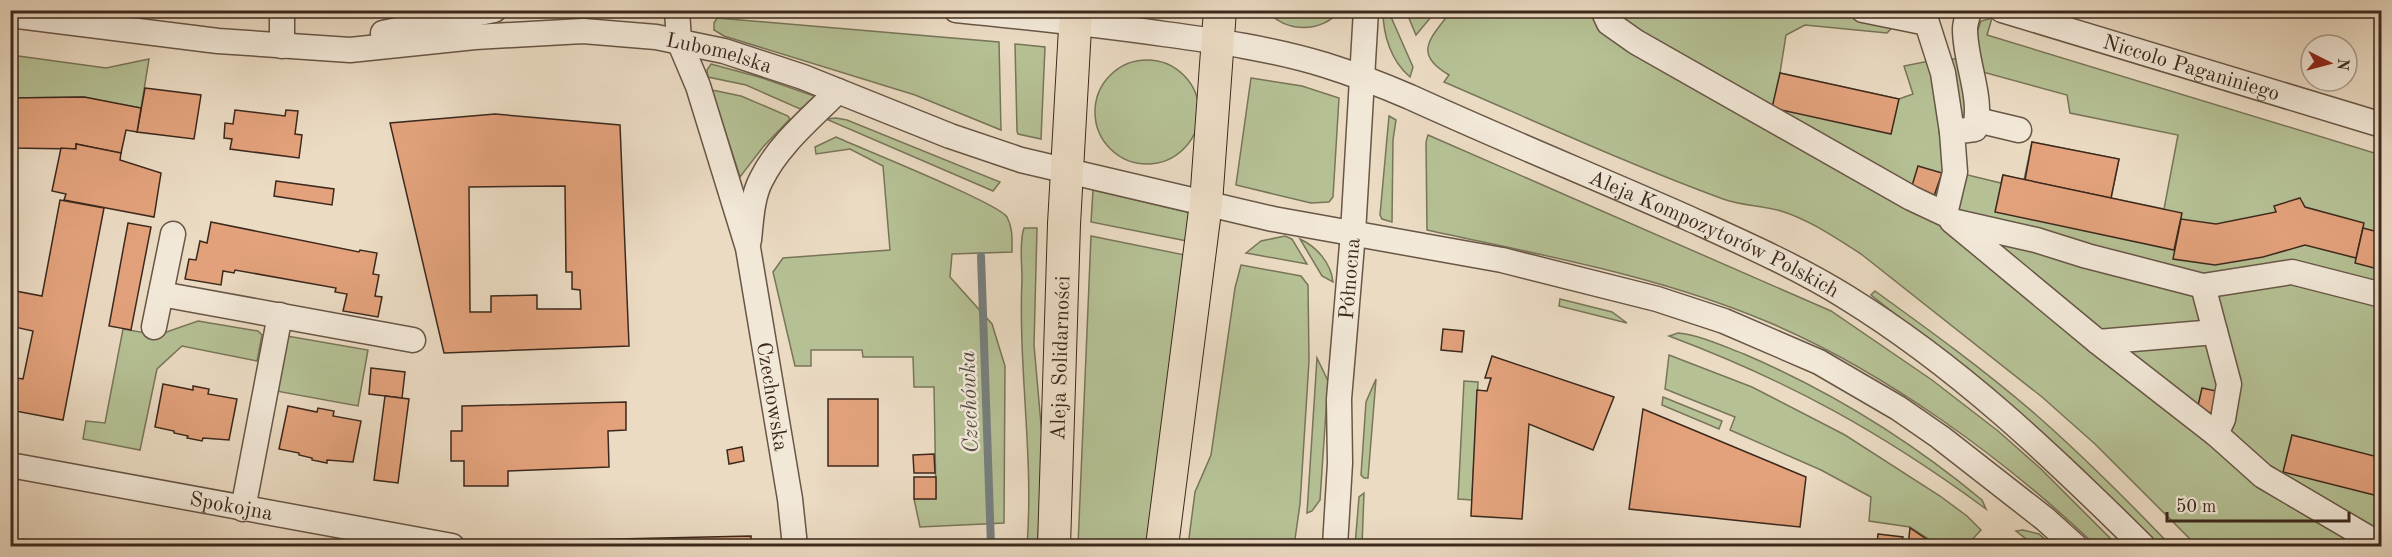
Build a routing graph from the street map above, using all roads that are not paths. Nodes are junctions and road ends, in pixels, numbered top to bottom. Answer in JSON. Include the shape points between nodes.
{"nodes":[{"id":1,"x":282,"y":10,"type":"edge"},
{"id":2,"x":494,"y":10,"type":"edge"},
{"id":3,"x":677,"y":10,"type":"edge"},
{"id":4,"x":956,"y":10,"type":"edge"},
{"id":5,"x":1220,"y":10,"type":"edge"},
{"id":6,"x":1366,"y":10,"type":"edge"},
{"id":7,"x":1603,"y":10,"type":"edge"},
{"id":8,"x":1863,"y":10,"type":"edge"},
{"id":9,"x":1969,"y":10,"type":"edge"},
{"id":10,"x":2002,"y":10,"type":"edge"},
{"id":11,"x":10,"y":15,"type":"edge"},
{"id":12,"x":1076,"y":16,"type":"edge"},
{"id":13,"x":679,"y":41,"type":"junction"},
{"id":14,"x":1217,"y":41,"type":"junction"},
{"id":15,"x":282,"y":46,"type":"junction"},
{"id":16,"x":1363,"y":78,"type":"junction"},
{"id":17,"x":838,"y":91,"type":"junction"},
{"id":18,"x":1977,"y":120,"type":"junction"},
{"id":19,"x":2382,"y":125,"type":"edge"},
{"id":20,"x":2019,"y":130,"type":"dead end"},
{"id":21,"x":1952,"y":132,"type":"junction"},
{"id":22,"x":1066,"y":170,"type":"junction"},
{"id":23,"x":1206,"y":203,"type":"junction"},
{"id":24,"x":1948,"y":218,"type":"junction"},
{"id":25,"x":1353,"y":233,"type":"junction"},
{"id":26,"x":173,"y":234,"type":"dead end"},
{"id":27,"x":748,"y":248,"type":"junction"},
{"id":28,"x":2203,"y":286,"type":"junction"},
{"id":29,"x":161,"y":294,"type":"junction"},
{"id":30,"x":2382,"y":295,"type":"edge"},
{"id":31,"x":280,"y":315,"type":"junction"},
{"id":32,"x":154,"y":327,"type":"dead end"},
{"id":33,"x":2215,"y":332,"type":"junction"},
{"id":34,"x":413,"y":340,"type":"dead end"},
{"id":35,"x":2098,"y":342,"type":"junction"},
{"id":36,"x":2216,"y":435,"type":"junction"},
{"id":37,"x":10,"y":465,"type":"edge"},
{"id":38,"x":243,"y":508,"type":"junction"},
{"id":39,"x":408,"y":543,"type":"edge"},
{"id":40,"x":452,"y":546,"type":"edge"},
{"id":41,"x":795,"y":546,"type":"edge"},
{"id":42,"x":1054,"y":546,"type":"edge"},
{"id":43,"x":1162,"y":546,"type":"edge"},
{"id":44,"x":1335,"y":546,"type":"edge"},
{"id":45,"x":2074,"y":546,"type":"edge"},
{"id":46,"x":2143,"y":546,"type":"edge"},
{"id":47,"x":2382,"y":546,"type":"edge"}],
"edges":[{"from":1,"to":15,"type":"street"},
{"from":2,"to":15,"type":"street","name":"Lubomelska","via":[[387,32]]},
{"from":3,"to":13,"type":"street","name":"Czechowska"},
{"from":4,"to":12,"type":"street"},
{"from":5,"to":14,"type":"main road"},
{"from":6,"to":16,"type":"street","name":"Północna"},
{"from":7,"to":24,"type":"street","via":[[1609,23],[1636,42]]},
{"from":8,"to":21,"type":"street","via":[[1927,23],[1943,73]]},
{"from":9,"to":18,"type":"street","via":[[1965,28]]},
{"from":10,"to":19,"type":"street","name":"Niccolo Paganiniego"},
{"from":11,"to":15,"type":"street","name":"Lubomelska"},
{"from":12,"to":14,"type":"street","name":"Aleja Kompozytorów Polskich"},
{"from":12,"to":22,"type":"main road","name":"Aleja Solidarności"},
{"from":13,"to":15,"type":"street","name":"Lubomelska","via":[[626,33],[558,31],[350,50]]},
{"from":13,"to":17,"type":"street","name":"Lubomelska","via":[[763,63]]},
{"from":13,"to":27,"type":"street","name":"Czechowska","via":[[698,86]]},
{"from":14,"to":16,"type":"street","name":"Aleja Kompozytorów Polskich","via":[[1281,54]]},
{"from":14,"to":23,"type":"main road"},
{"from":16,"to":25,"type":"street","name":"Północna"},
{"from":16,"to":46,"type":"street","name":"Aleja Kompozytorów Polskich","via":[[1741,242],[1845,296],[1934,358],[2021,428]]},
{"from":17,"to":22,"type":"street","name":"Lubomelska","via":[[987,150]]},
{"from":17,"to":27,"type":"street","name":"Czechowska","via":[[808,119],[760,182]]},
{"from":18,"to":20,"type":"street"},
{"from":18,"to":21,"type":"street","via":[[1975,129]]},
{"from":21,"to":24,"type":"street","via":[[1955,172]]},
{"from":22,"to":23,"type":"street","name":"Lubomelska"},
{"from":22,"to":42,"type":"main road","name":"Aleja Solidarności"},
{"from":23,"to":25,"type":"street"},
{"from":23,"to":43,"type":"main road"},
{"from":24,"to":28,"type":"street"},
{"from":24,"to":35,"type":"street"},
{"from":25,"to":44,"type":"street","name":"Północna","via":[[1340,399]]},
{"from":25,"to":45,"type":"street","via":[[1492,258],[1636,294],[1724,321],[1778,343],[1861,385],[1940,437]]},
{"from":26,"to":29,"type":"street"},
{"from":27,"to":41,"type":"street","name":"Czechowska"},
{"from":28,"to":30,"type":"street","via":[[2292,272]]},
{"from":28,"to":33,"type":"street"},
{"from":29,"to":31,"type":"street"},
{"from":29,"to":32,"type":"street"},
{"from":31,"to":34,"type":"street"},
{"from":31,"to":38,"type":"street"},
{"from":33,"to":35,"type":"street"},
{"from":33,"to":36,"type":"street","via":[[2229,384]]},
{"from":35,"to":36,"type":"street"},
{"from":36,"to":47,"type":"street","via":[[2264,476]]},
{"from":37,"to":38,"type":"street","name":"Spokojna"},
{"from":38,"to":39,"type":"street","name":"Spokojna"},
{"from":39,"to":40,"type":"street","name":"Spokojna"}]}
